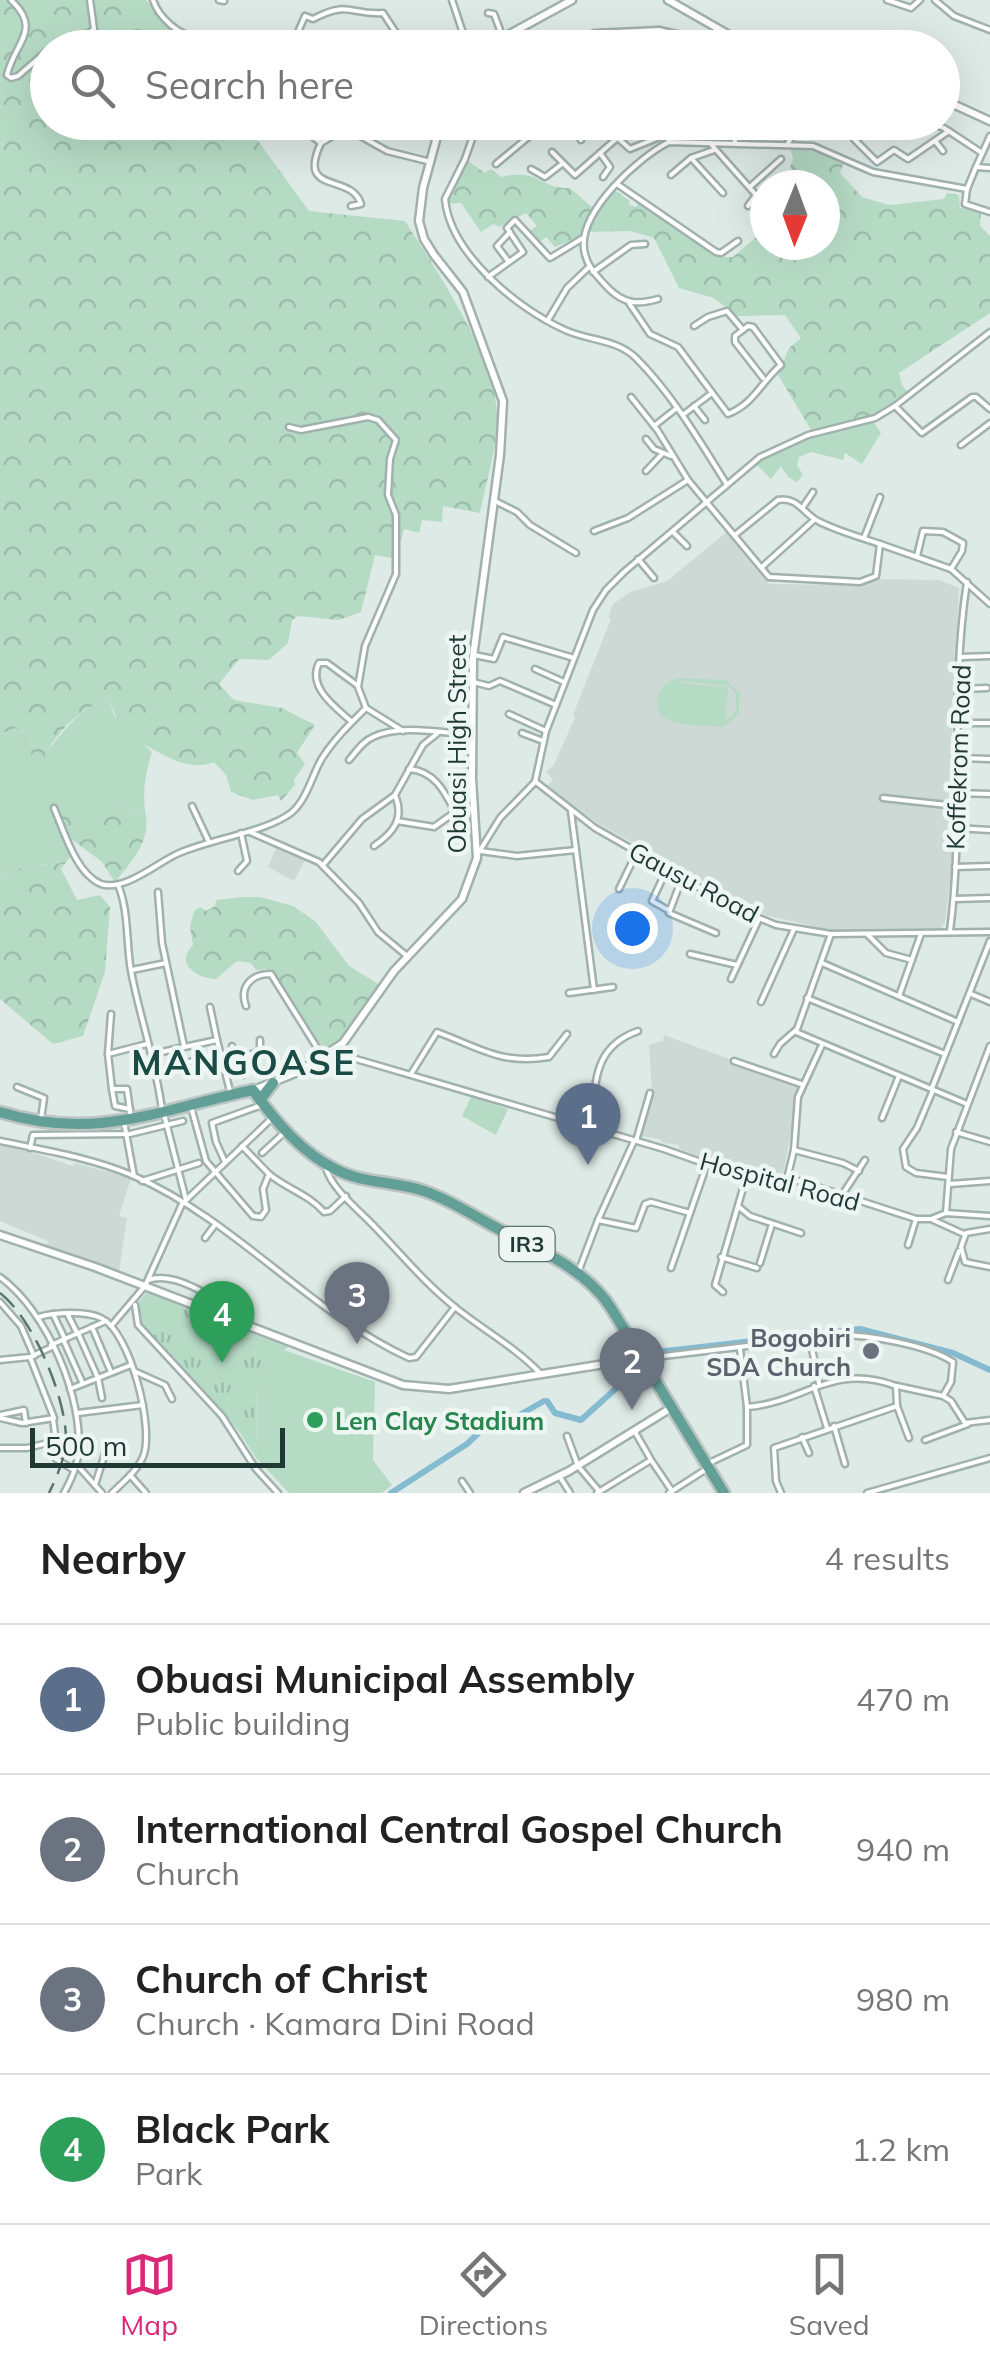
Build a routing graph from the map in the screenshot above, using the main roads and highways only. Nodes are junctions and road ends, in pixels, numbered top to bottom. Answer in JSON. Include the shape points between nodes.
{"nodes":[{"id":1,"x":273,"y":1082,"type":"road end"},
{"id":2,"x":259,"y":1098,"type":"junction"},
{"id":3,"x":0,"y":1112,"type":"edge"},
{"id":4,"x":724,"y":1493,"type":"edge"}],
"edges":[{"from":1,"to":2,"type":"main road"},
{"from":2,"to":3,"type":"main road","via":[[231,1096],[128,1122],[39,1124]]},
{"from":2,"to":4,"type":"main road","number":"IR3","via":[[326,1164],[444,1200],[578,1274],[605,1298]]}]}
